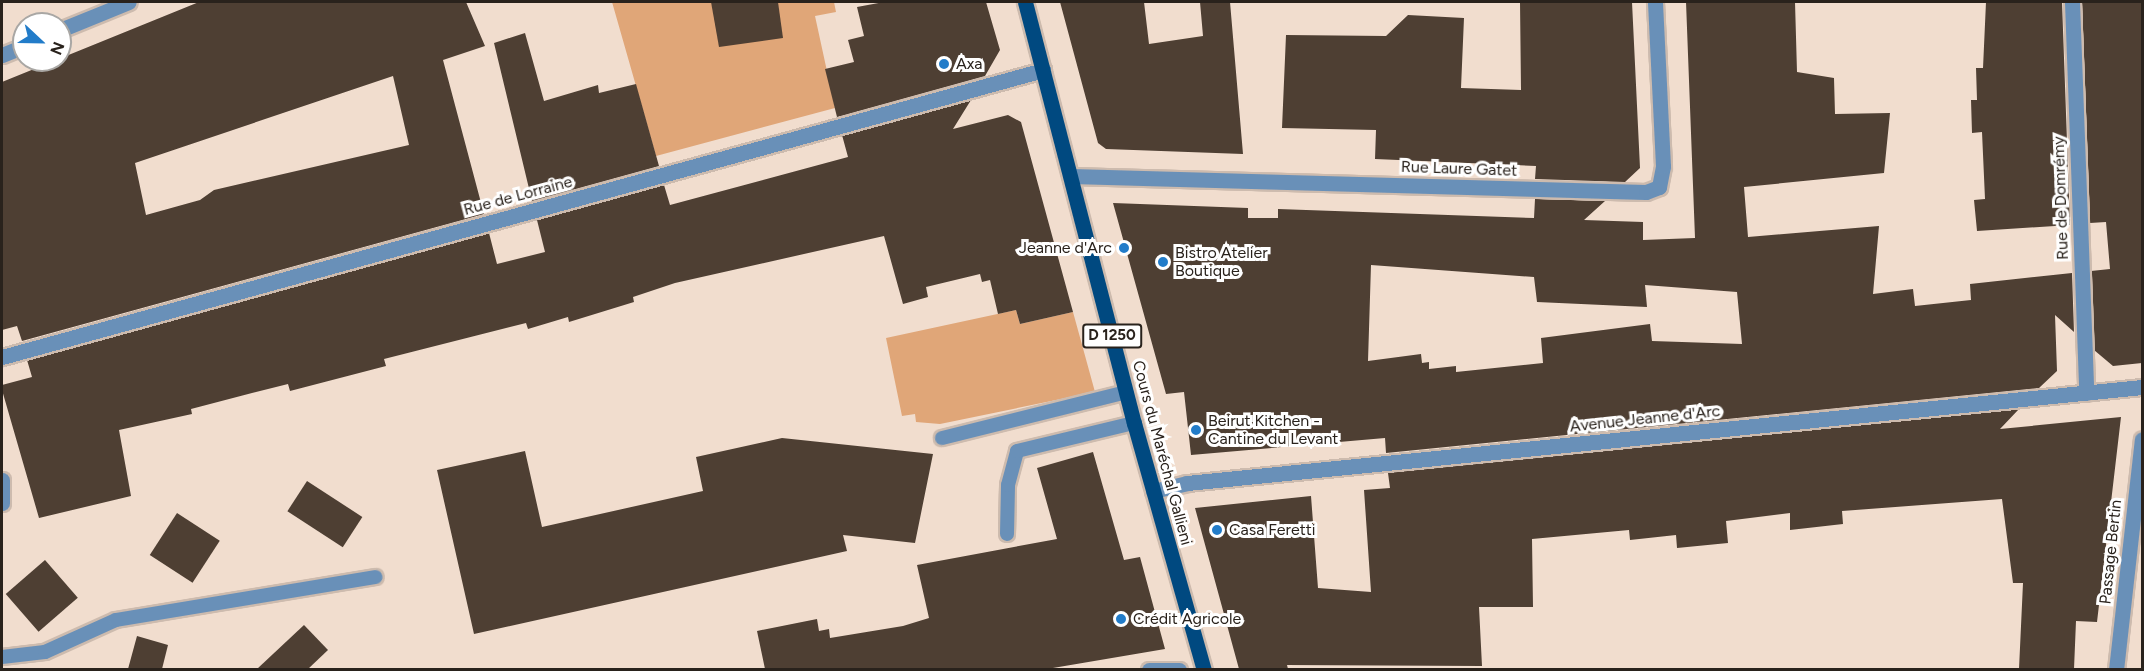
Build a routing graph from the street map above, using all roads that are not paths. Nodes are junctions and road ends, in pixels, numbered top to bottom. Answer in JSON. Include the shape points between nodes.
{"nodes":[{"id":1,"x":129,"y":2,"type":"edge"},
{"id":2,"x":1025,"y":2,"type":"edge"},
{"id":3,"x":1655,"y":2,"type":"edge"},
{"id":4,"x":2072,"y":2,"type":"edge"},
{"id":5,"x":72,"y":25,"type":"edge"},
{"id":6,"x":1043,"y":70,"type":"junction"},
{"id":7,"x":1071,"y":176,"type":"junction"},
{"id":8,"x":2,"y":357,"type":"edge"},
{"id":9,"x":2142,"y":390,"type":"edge"},
{"id":10,"x":1126,"y":393,"type":"junction"},
{"id":11,"x":2086,"y":393,"type":"junction"},
{"id":12,"x":1134,"y":423,"type":"junction"},
{"id":13,"x":942,"y":438,"type":"dead end"},
{"id":14,"x":2142,"y":439,"type":"edge"},
{"id":15,"x":2,"y":480,"type":"edge"},
{"id":16,"x":1153,"y":491,"type":"junction"},
{"id":17,"x":2,"y":503,"type":"edge"},
{"id":18,"x":1007,"y":534,"type":"dead end"},
{"id":19,"x":375,"y":577,"type":"dead end"},
{"id":20,"x":2,"y":657,"type":"edge"},
{"id":21,"x":1198,"y":668,"type":"edge"},
{"id":22,"x":1149,"y":669,"type":"edge"},
{"id":23,"x":1179,"y":669,"type":"edge"},
{"id":24,"x":2116,"y":669,"type":"edge"}],
"edges":[{"from":1,"to":5,"type":"street"},
{"from":2,"to":6,"type":"main road","name":"Cours du Maréchal Gallieni","number":"D 1250"},
{"from":3,"to":7,"type":"street","name":"Rue Laure Gatet","via":[[1663,166],[1659,187],[1646,192]]},
{"from":4,"to":11,"type":"street","name":"Rue de Domrémy"},
{"from":6,"to":7,"type":"main road","name":"Cours du Maréchal Gallieni","number":"D 1250"},
{"from":6,"to":8,"type":"street","name":"Rue de Lorraine"},
{"from":7,"to":10,"type":"main road","name":"Cours du Maréchal Gallieni","number":"D 1250"},
{"from":9,"to":11,"type":"street","name":"Avenue Jeanne d'Arc"},
{"from":10,"to":12,"type":"main road","name":"Cours du Maréchal Gallieni","number":"D 1250"},
{"from":10,"to":13,"type":"lane"},
{"from":11,"to":16,"type":"street","name":"Avenue Jeanne d'Arc","via":[[1187,483]]},
{"from":12,"to":16,"type":"main road","name":"Cours du Maréchal Gallieni","number":"D 1250"},
{"from":12,"to":18,"type":"lane","via":[[1017,451],[1008,484]]},
{"from":14,"to":24,"type":"street","name":"Passage Bertin"},
{"from":15,"to":17,"type":"street"},
{"from":16,"to":21,"type":"main road","name":"Cours du Maréchal Gallieni","number":"D 1250"},
{"from":19,"to":20,"type":"lane","via":[[116,620],[45,652]]},
{"from":22,"to":23,"type":"street"}]}
